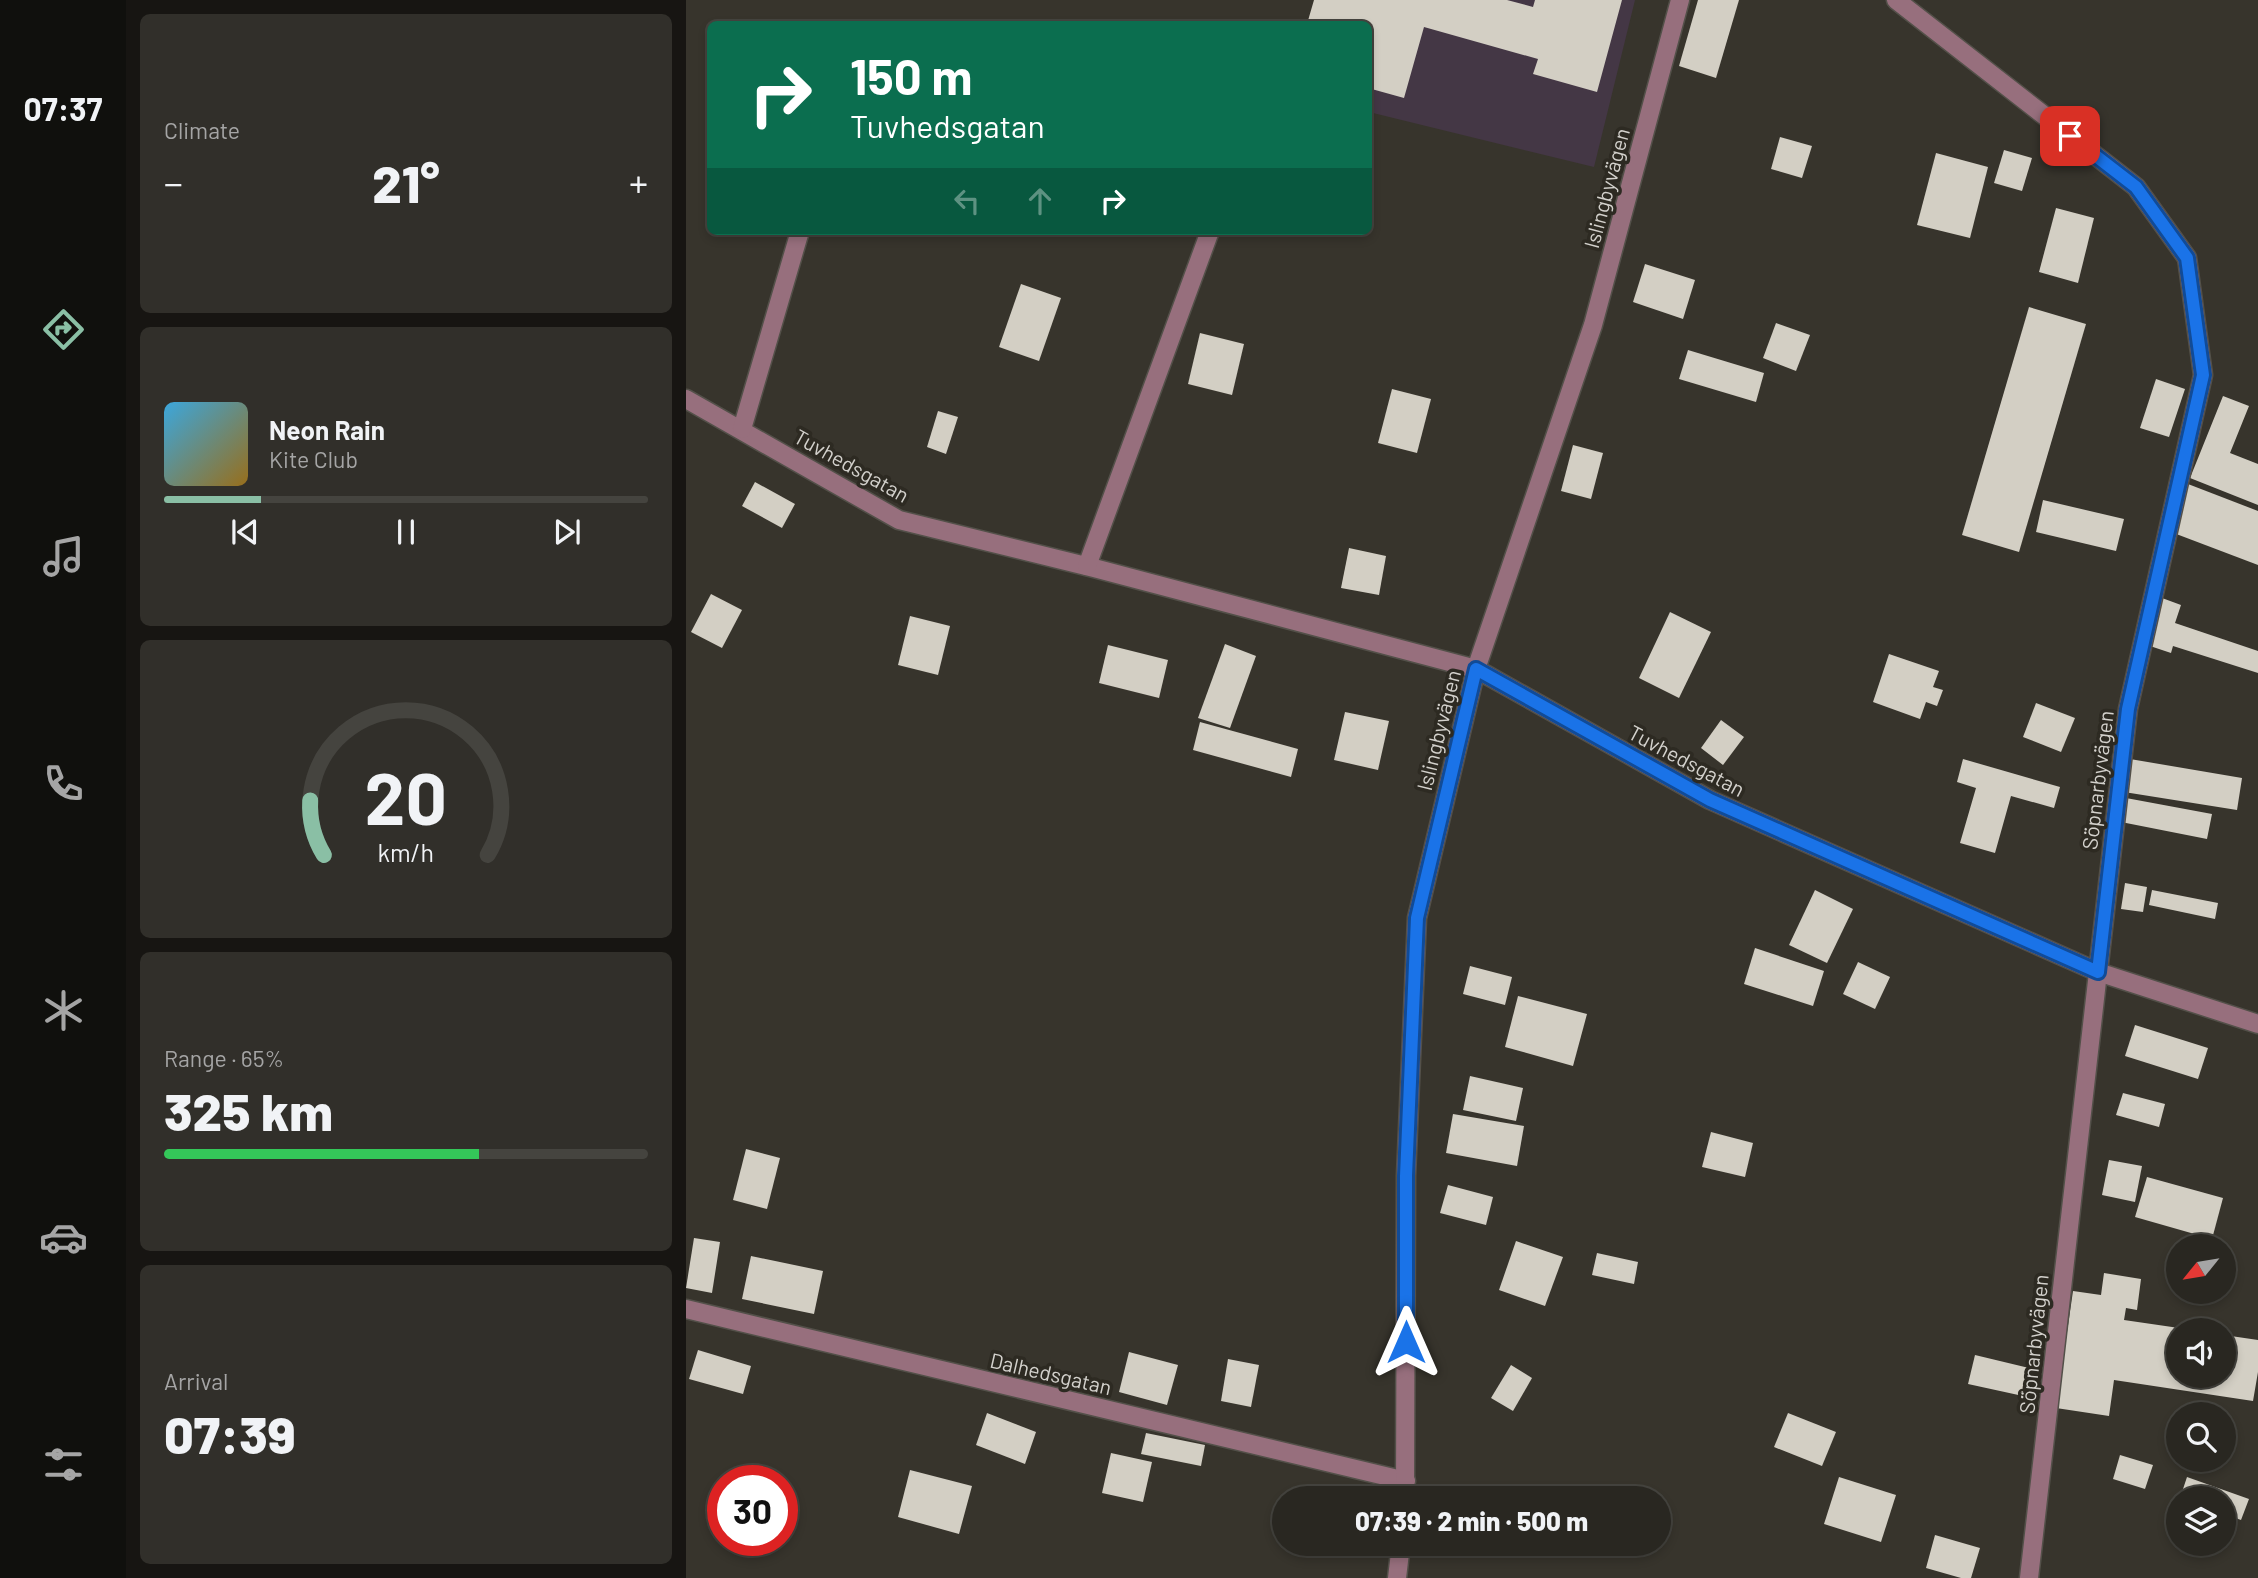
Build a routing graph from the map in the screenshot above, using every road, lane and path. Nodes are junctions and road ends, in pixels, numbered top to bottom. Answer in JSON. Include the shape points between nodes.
{"nodes":[{"id":1,"x":1681,"y":0,"type":"edge"},
{"id":2,"x":1896,"y":0,"type":"edge"},
{"id":3,"x":799,"y":235,"type":"edge"},
{"id":4,"x":1209,"y":235,"type":"edge"},
{"id":5,"x":686,"y":399,"type":"edge"},
{"id":6,"x":742,"y":429,"type":"junction"},
{"id":7,"x":1087,"y":566,"type":"junction"},
{"id":8,"x":1476,"y":669,"type":"junction"},
{"id":9,"x":2098,"y":972,"type":"junction"},
{"id":10,"x":2258,"y":1024,"type":"edge"},
{"id":11,"x":686,"y":1309,"type":"edge"},
{"id":12,"x":1394,"y":1486,"type":"edge"},
{"id":13,"x":1406,"y":1486,"type":"edge"},
{"id":14,"x":1400,"y":1556,"type":"edge"},
{"id":15,"x":1398,"y":1578,"type":"edge"},
{"id":16,"x":2029,"y":1578,"type":"edge"}],
"edges":[{"from":1,"to":8,"type":"street","name":"Islingbyvägen","via":[[1593,325]]},
{"from":2,"to":9,"type":"street","name":"Söpnarbyvägen","via":[[2136,187],[2187,258],[2203,375],[2128,709]]},
{"from":3,"to":6,"type":"street"},
{"from":4,"to":7,"type":"street"},
{"from":5,"to":6,"type":"street","name":"Tuvhedsgatan"},
{"from":6,"to":7,"type":"street","name":"Tuvhedsgatan","via":[[899,520]]},
{"from":7,"to":8,"type":"street","name":"Tuvhedsgatan"},
{"from":8,"to":9,"type":"street","name":"Tuvhedsgatan","via":[[1710,800]]},
{"from":8,"to":13,"type":"street","name":"Islingbyvägen","via":[[1417,918],[1406,1176]]},
{"from":9,"to":10,"type":"street","name":"Tuvhedsgatan"},
{"from":9,"to":16,"type":"street","name":"Söpnarbyvägen"},
{"from":11,"to":12,"type":"street","name":"Dalhedsgatan"},
{"from":14,"to":15,"type":"street"}]}
